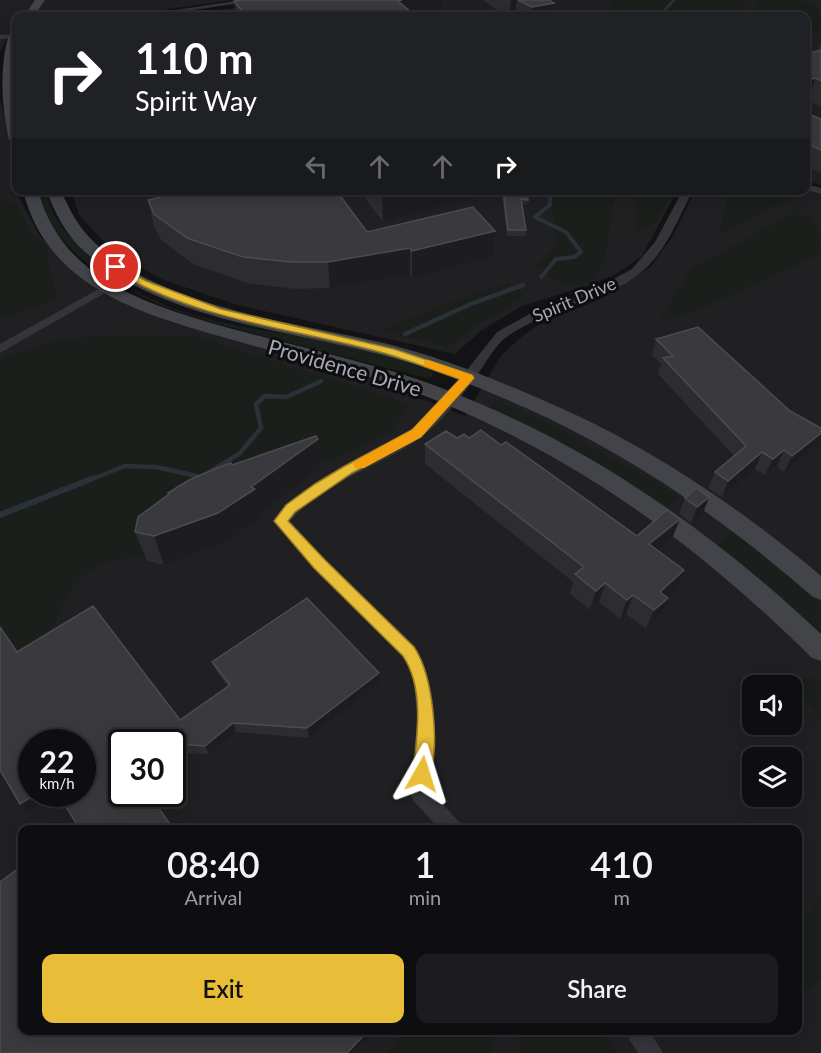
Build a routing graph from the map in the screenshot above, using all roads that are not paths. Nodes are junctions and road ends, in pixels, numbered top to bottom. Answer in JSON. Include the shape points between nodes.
{"nodes":[{"id":1,"x":257,"y":0,"type":"edge"},
{"id":2,"x":169,"y":12,"type":"edge"},
{"id":3,"x":12,"y":41,"type":"edge"},
{"id":4,"x":12,"y":123,"type":"edge"},
{"id":5,"x":31,"y":195,"type":"edge"},
{"id":6,"x":55,"y":195,"type":"edge"},
{"id":7,"x":685,"y":195,"type":"edge"},
{"id":8,"x":129,"y":275,"type":"junction"},
{"id":9,"x":105,"y":288,"type":"junction"},
{"id":10,"x":0,"y":349,"type":"edge"},
{"id":11,"x":468,"y":378,"type":"junction"},
{"id":12,"x":449,"y":399,"type":"junction"},
{"id":13,"x":821,"y":591,"type":"edge"},
{"id":14,"x":821,"y":650,"type":"edge"},
{"id":15,"x":449,"y":825,"type":"edge"},
{"id":16,"x":638,"y":1035,"type":"edge"},
{"id":17,"x":652,"y":1053,"type":"edge"}],
"edges":[{"from":1,"to":2,"type":"street"},
{"from":3,"to":4,"type":"main road","via":[[2,65]]},
{"from":5,"to":9,"type":"main road","name":"Providence Drive","via":[[46,233],[64,254]]},
{"from":6,"to":8,"type":"main road","name":"Providence Drive","via":[[72,229],[98,254]]},
{"from":7,"to":11,"type":"street","name":"Spirit Drive","via":[[649,259],[628,276],[597,292],[529,317],[499,336]]},
{"from":8,"to":9,"type":"street"},
{"from":8,"to":11,"type":"main road","name":"Providence Drive","via":[[172,296],[218,311],[390,351]]},
{"from":9,"to":10,"type":"street"},
{"from":9,"to":12,"type":"main road","name":"Providence Drive","via":[[177,318],[404,381]]},
{"from":11,"to":12,"type":"street","name":"Spirit Drive"},
{"from":11,"to":13,"type":"main road","name":"Providence Drive","via":[[569,421],[664,474],[729,518]]},
{"from":12,"to":14,"type":"main road","name":"Providence Drive","via":[[529,435],[618,486],[739,575]]},
{"from":12,"to":15,"type":"street","name":"Spirit Drive","via":[[417,434],[347,470],[290,508],[281,521],[416,662],[424,697],[420,793]]},
{"from":16,"to":17,"type":"street"}]}
